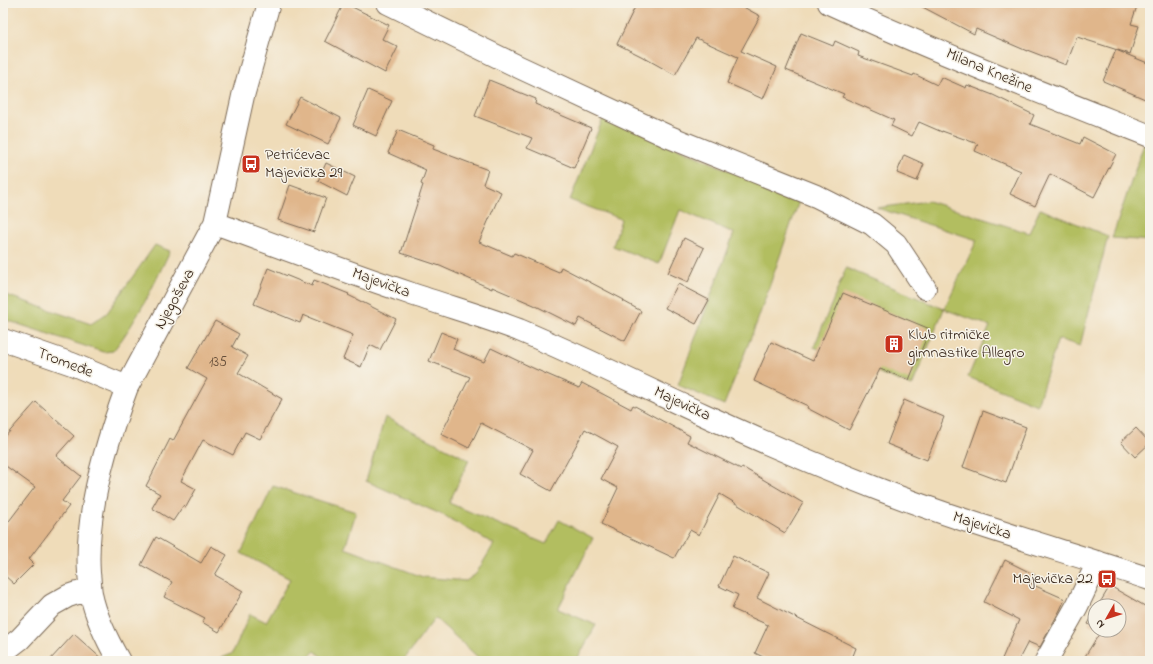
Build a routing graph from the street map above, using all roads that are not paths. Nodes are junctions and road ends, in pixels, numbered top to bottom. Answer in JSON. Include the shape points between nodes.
{"nodes":[{"id":1,"x":269,"y":3,"type":"edge"},
{"id":2,"x":388,"y":3,"type":"edge"},
{"id":3,"x":829,"y":3,"type":"edge"},
{"id":4,"x":1150,"y":136,"type":"edge"},
{"id":5,"x":215,"y":223,"type":"junction"},
{"id":6,"x":925,"y":288,"type":"dead end"},
{"id":7,"x":3,"y":340,"type":"edge"},
{"id":8,"x":127,"y":386,"type":"junction"},
{"id":9,"x":1098,"y":562,"type":"junction"},
{"id":10,"x":1150,"y":579,"type":"edge"},
{"id":11,"x":91,"y":593,"type":"junction"},
{"id":12,"x":3,"y":652,"type":"edge"},
{"id":13,"x":119,"y":661,"type":"edge"},
{"id":14,"x":1046,"y":661,"type":"edge"}],
"edges":[{"from":1,"to":5,"type":"street","name":"Njegoševa","via":[[243,96]]},
{"from":2,"to":6,"type":"street","via":[[660,133],[816,196],[872,224],[896,244]]},
{"from":3,"to":4,"type":"street","name":"Milana Knežine"},
{"from":5,"to":8,"type":"street","name":"Njegoševa"},
{"from":5,"to":9,"type":"street","name":"Majevička","via":[[517,329],[704,415],[877,489],[994,531]]},
{"from":7,"to":8,"type":"street","name":"Tromeđe"},
{"from":8,"to":11,"type":"street","name":"Njegoševa","via":[[101,470],[89,529]]},
{"from":9,"to":10,"type":"street","name":"Majevička"},
{"from":9,"to":14,"type":"street","via":[[1078,606]]},
{"from":11,"to":12,"type":"street","via":[[68,596],[52,605],[20,639]]},
{"from":11,"to":13,"type":"street","name":"Njegoševa","via":[[103,632]]}]}
